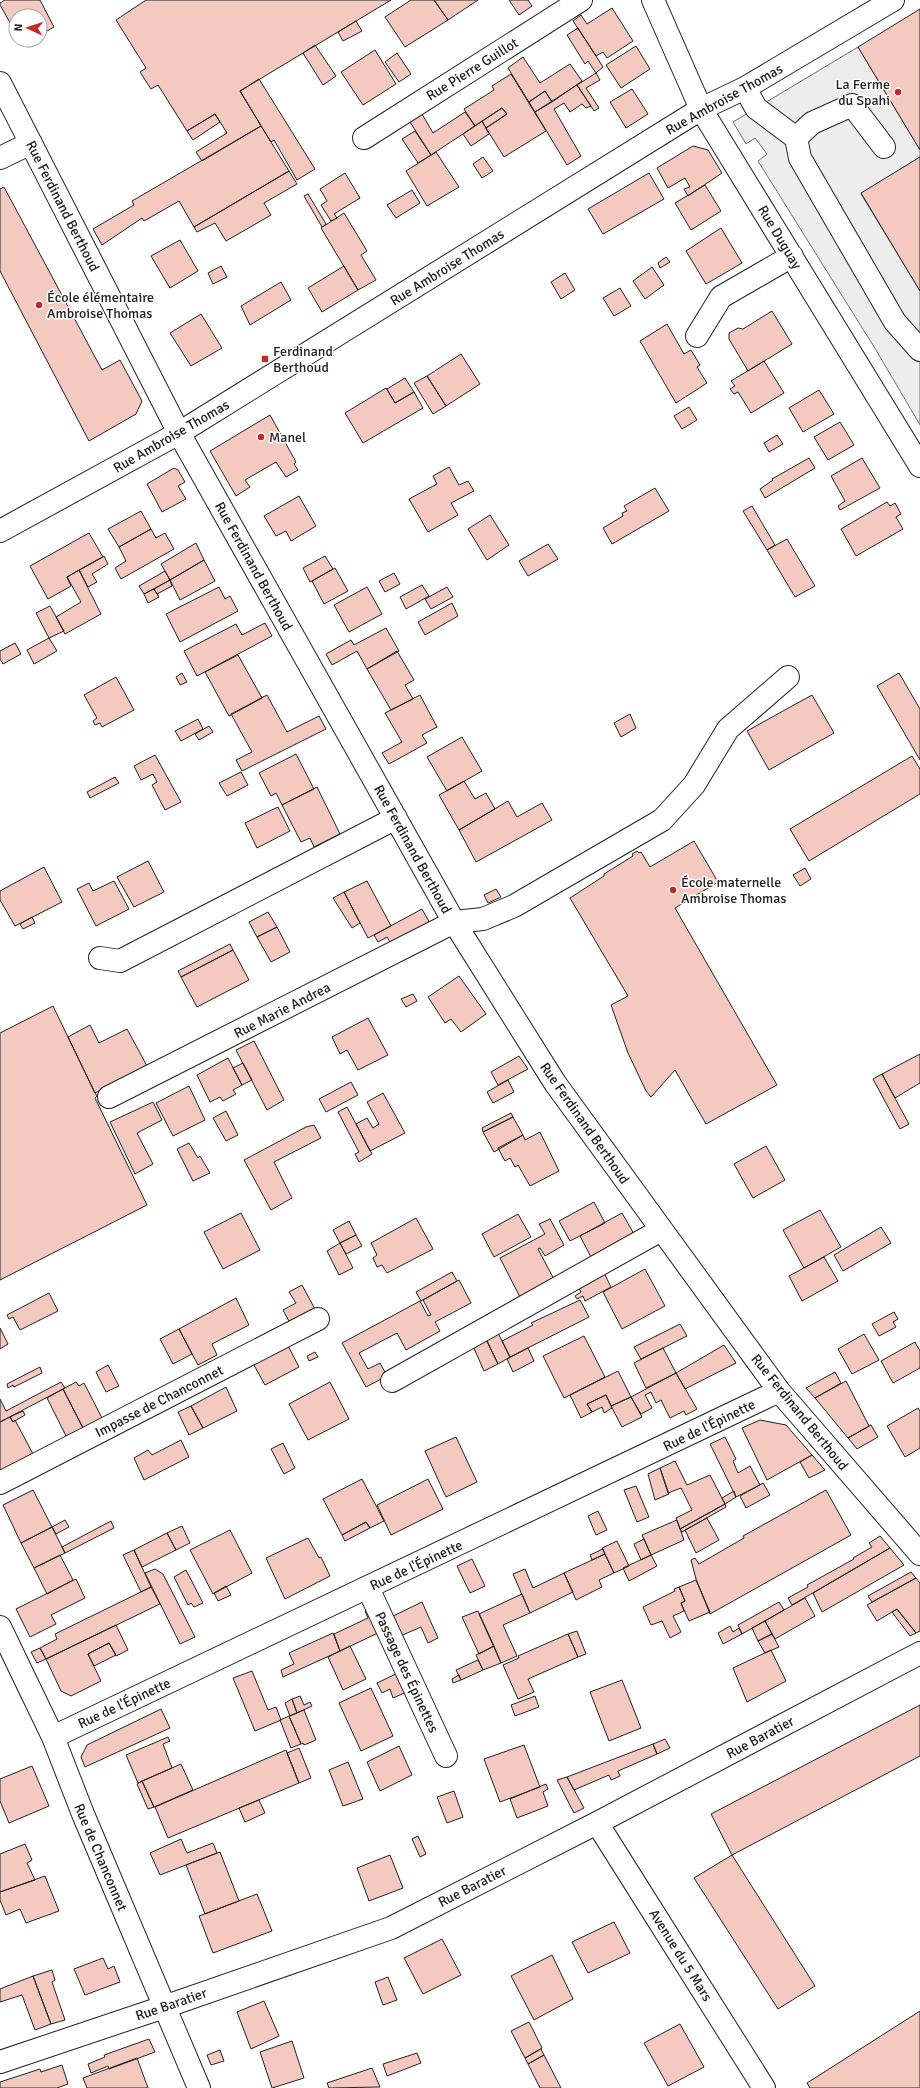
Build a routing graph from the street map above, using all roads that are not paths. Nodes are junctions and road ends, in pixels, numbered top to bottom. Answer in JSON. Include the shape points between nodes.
{"nodes":[{"id":1,"x":581,"y":0,"type":"edge"},
{"id":2,"x":653,"y":0,"type":"edge"},
{"id":3,"x":893,"y":0,"type":"edge"},
{"id":4,"x":0,"y":83,"type":"edge"},
{"id":5,"x":745,"y":88,"type":"junction"},
{"id":6,"x":702,"y":109,"type":"junction"},
{"id":7,"x":364,"y":138,"type":"dead end"},
{"id":8,"x":796,"y":138,"type":"junction"},
{"id":9,"x":31,"y":143,"type":"junction"},
{"id":10,"x":884,"y":147,"type":"dead end"},
{"id":11,"x":0,"y":158,"type":"edge"},
{"id":12,"x":792,"y":256,"type":"junction"},
{"id":13,"x":697,"y":336,"type":"dead end"},
{"id":14,"x":920,"y":350,"type":"edge"},
{"id":15,"x":179,"y":433,"type":"junction"},
{"id":16,"x":920,"y":466,"type":"edge"},
{"id":17,"x":0,"y":531,"type":"edge"},
{"id":18,"x":788,"y":678,"type":"dead end"},
{"id":19,"x":396,"y":818,"type":"junction"},
{"id":20,"x":454,"y":922,"type":"junction"},
{"id":21,"x":100,"y":958,"type":"dead end"},
{"id":22,"x":109,"y":1097,"type":"dead end"},
{"id":23,"x":661,"y":1230,"type":"junction"},
{"id":24,"x":318,"y":1319,"type":"dead end"},
{"id":25,"x":392,"y":1381,"type":"dead end"},
{"id":26,"x":779,"y":1391,"type":"junction"},
{"id":27,"x":0,"y":1483,"type":"edge"},
{"id":28,"x":920,"y":1554,"type":"edge"},
{"id":29,"x":368,"y":1588,"type":"junction"},
{"id":30,"x":0,"y":1627,"type":"edge"},
{"id":31,"x":920,"y":1653,"type":"edge"},
{"id":32,"x":53,"y":1737,"type":"junction"},
{"id":33,"x":446,"y":1756,"type":"dead end"},
{"id":34,"x":597,"y":1823,"type":"junction"},
{"id":35,"x":164,"y":2007,"type":"junction"},
{"id":36,"x":0,"y":2062,"type":"edge"},
{"id":37,"x":199,"y":2088,"type":"edge"},
{"id":38,"x":764,"y":2088,"type":"edge"}],
"edges":[{"from":1,"to":7,"type":"street","name":"Rue Pierre Guillot"},
{"from":2,"to":6,"type":"street","name":"Rue Duguay"},
{"from":3,"to":5,"type":"street","name":"Rue Ambroise Thomas"},
{"from":4,"to":9,"type":"street","name":"Rue Ferdinand Berthoud"},
{"from":5,"to":6,"type":"street","name":"Rue Ambroise Thomas"},
{"from":5,"to":8,"type":"street","via":[[756,108]]},
{"from":6,"to":12,"type":"street","name":"Rue Duguay"},
{"from":6,"to":15,"type":"street","name":"Rue Ambroise Thomas"},
{"from":8,"to":10,"type":"street","via":[[812,123],[852,105]]},
{"from":8,"to":14,"type":"street","via":[[800,158],[891,315]]},
{"from":9,"to":11,"type":"street"},
{"from":9,"to":15,"type":"street","name":"Rue Ferdinand Berthoud"},
{"from":12,"to":13,"type":"street","via":[[721,297]]},
{"from":12,"to":16,"type":"street","name":"Rue Duguay"},
{"from":15,"to":17,"type":"street","name":"Rue Ambroise Thomas"},
{"from":15,"to":19,"type":"street","name":"Rue Ferdinand Berthoud"},
{"from":18,"to":20,"type":"street","via":[[728,729],[694,785],[662,820],[514,906],[484,919]]},
{"from":19,"to":20,"type":"street","name":"Rue Ferdinand Berthoud"},
{"from":19,"to":21,"type":"street","via":[[120,961]]},
{"from":20,"to":22,"type":"street","name":"Rue Marie Andrea"},
{"from":20,"to":23,"type":"street","name":"Rue Ferdinand Berthoud","via":[[555,1083]]},
{"from":23,"to":25,"type":"street"},
{"from":23,"to":26,"type":"street","name":"Rue Ferdinand Berthoud"},
{"from":24,"to":27,"type":"street","name":"Impasse de Chanconnet"},
{"from":26,"to":28,"type":"street","name":"Rue Ferdinand Berthoud"},
{"from":26,"to":29,"type":"street","name":"Rue de l'Épinette"},
{"from":29,"to":32,"type":"street","name":"Rue de l'Épinette"},
{"from":29,"to":33,"type":"street","name":"Passage des Épinettes"},
{"from":30,"to":32,"type":"street","name":"Rue de Chanconnet"},
{"from":31,"to":34,"type":"street","name":"Rue Baratier"},
{"from":32,"to":35,"type":"street","name":"Rue de Chanconnet"},
{"from":34,"to":35,"type":"street","name":"Rue Baratier","via":[[391,1928]]},
{"from":34,"to":38,"type":"street","name":"Avenue du 5 Mars"},
{"from":35,"to":36,"type":"street","name":"Rue Baratier"},
{"from":35,"to":37,"type":"street","name":"Rue de Chanconnet"}]}
